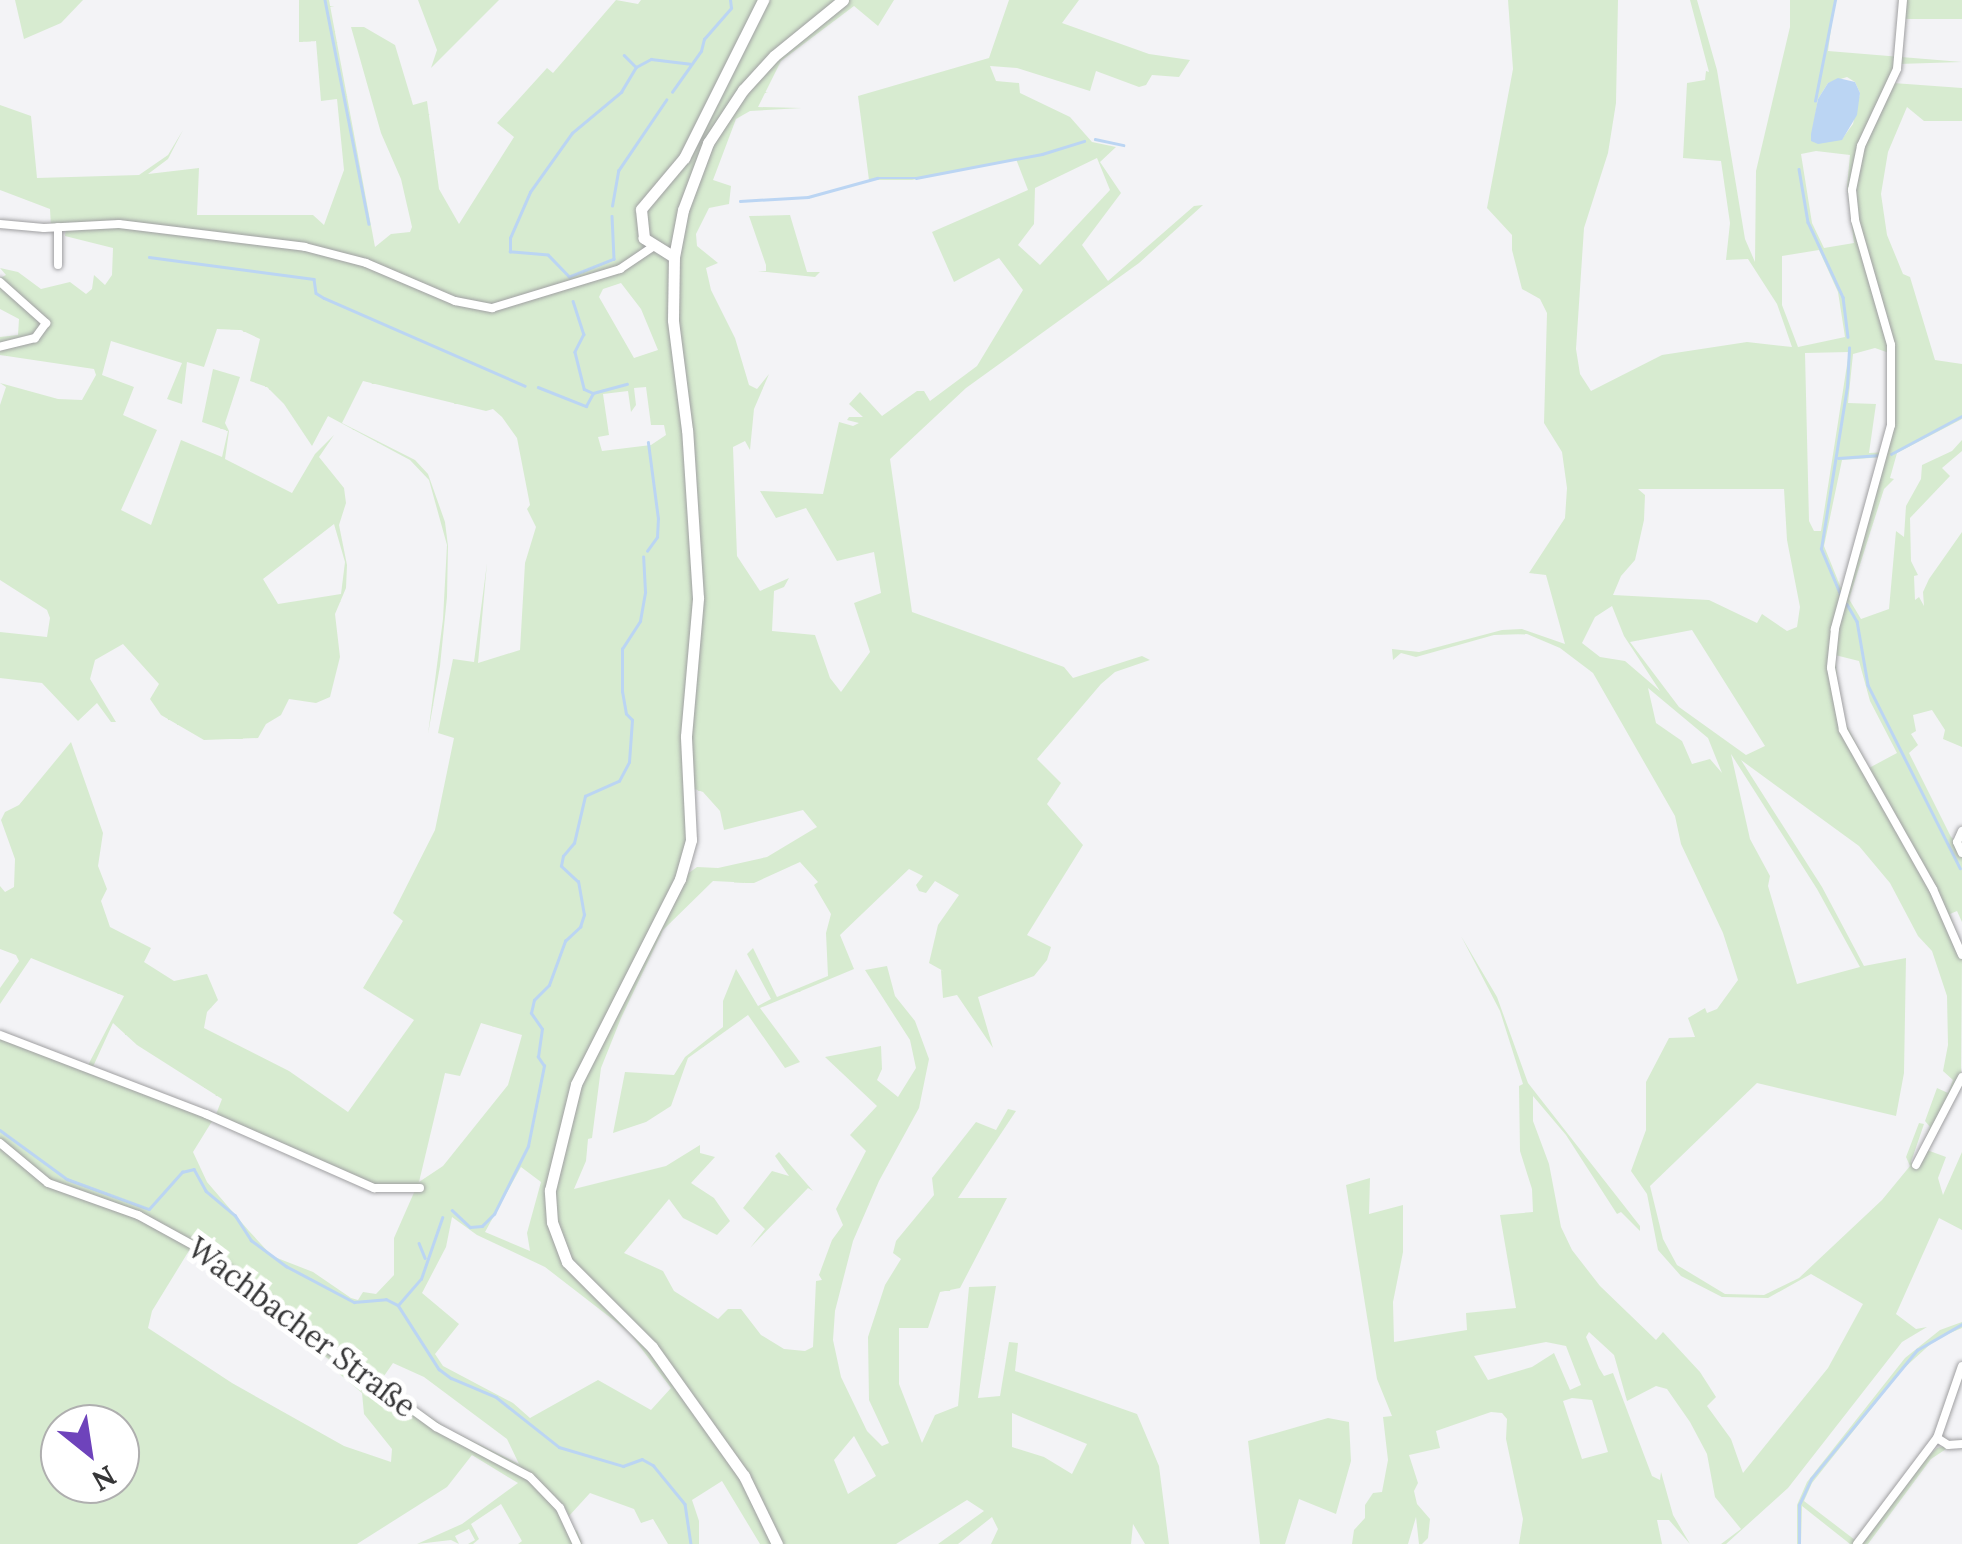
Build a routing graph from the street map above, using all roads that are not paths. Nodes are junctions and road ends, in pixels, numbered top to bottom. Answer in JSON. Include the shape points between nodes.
{"nodes":[{"id":1,"x":762,"y":0,"type":"edge"},
{"id":2,"x":844,"y":0,"type":"edge"},
{"id":3,"x":1902,"y":0,"type":"edge"},
{"id":4,"x":0,"y":224,"type":"edge"},
{"id":5,"x":58,"y":227,"type":"junction"},
{"id":6,"x":680,"y":229,"type":"junction"},
{"id":7,"x":656,"y":249,"type":"junction"},
{"id":8,"x":674,"y":257,"type":"junction"},
{"id":9,"x":58,"y":265,"type":"dead end"},
{"id":10,"x":4,"y":285,"type":"edge"},
{"id":11,"x":0,"y":347,"type":"edge"},
{"id":12,"x":1962,"y":831,"type":"edge"},
{"id":13,"x":1962,"y":854,"type":"edge"},
{"id":14,"x":1962,"y":955,"type":"edge"},
{"id":15,"x":0,"y":1034,"type":"edge"},
{"id":16,"x":1962,"y":1077,"type":"edge"},
{"id":17,"x":0,"y":1142,"type":"edge"},
{"id":18,"x":1916,"y":1165,"type":"dead end"},
{"id":19,"x":420,"y":1188,"type":"dead end"},
{"id":20,"x":1962,"y":1366,"type":"edge"},
{"id":21,"x":1937,"y":1438,"type":"junction"},
{"id":22,"x":1962,"y":1443,"type":"edge"},
{"id":23,"x":577,"y":1544,"type":"edge"},
{"id":24,"x":777,"y":1544,"type":"edge"},
{"id":25,"x":1856,"y":1544,"type":"edge"}],
"edges":[{"from":1,"to":7,"type":"main road","via":[[684,158],[643,204],[640,226]]},
{"from":2,"to":6,"type":"main road","via":[[774,56],[731,106],[698,168]]},
{"from":3,"to":14,"type":"street","via":[[1897,69],[1861,146],[1852,190],[1891,345],[1892,426],[1835,630],[1831,668],[1843,730]]},
{"from":4,"to":5,"type":"street"},
{"from":5,"to":7,"type":"street","via":[[86,224],[305,247],[492,308],[620,269]]},
{"from":5,"to":9,"type":"street"},
{"from":6,"to":7,"type":"main road","via":[[672,243]]},
{"from":6,"to":8,"type":"main road"},
{"from":7,"to":8,"type":"main road"},
{"from":8,"to":24,"type":"main road","via":[[673,320],[698,598],[686,736],[691,840],[680,879],[576,1084],[552,1174],[550,1210],[567,1262],[652,1346],[744,1476]]},
{"from":10,"to":11,"type":"street","via":[[46,323],[36,338]]},
{"from":12,"to":13,"type":"street"},
{"from":15,"to":19,"type":"street","via":[[374,1188]]},
{"from":16,"to":18,"type":"street"},
{"from":17,"to":23,"type":"street","name":"Wachbacher Straße","via":[[48,1183],[138,1215],[210,1254],[436,1426],[530,1477],[560,1508]]},
{"from":20,"to":21,"type":"street"},
{"from":21,"to":22,"type":"street"},
{"from":21,"to":25,"type":"street"}]}
